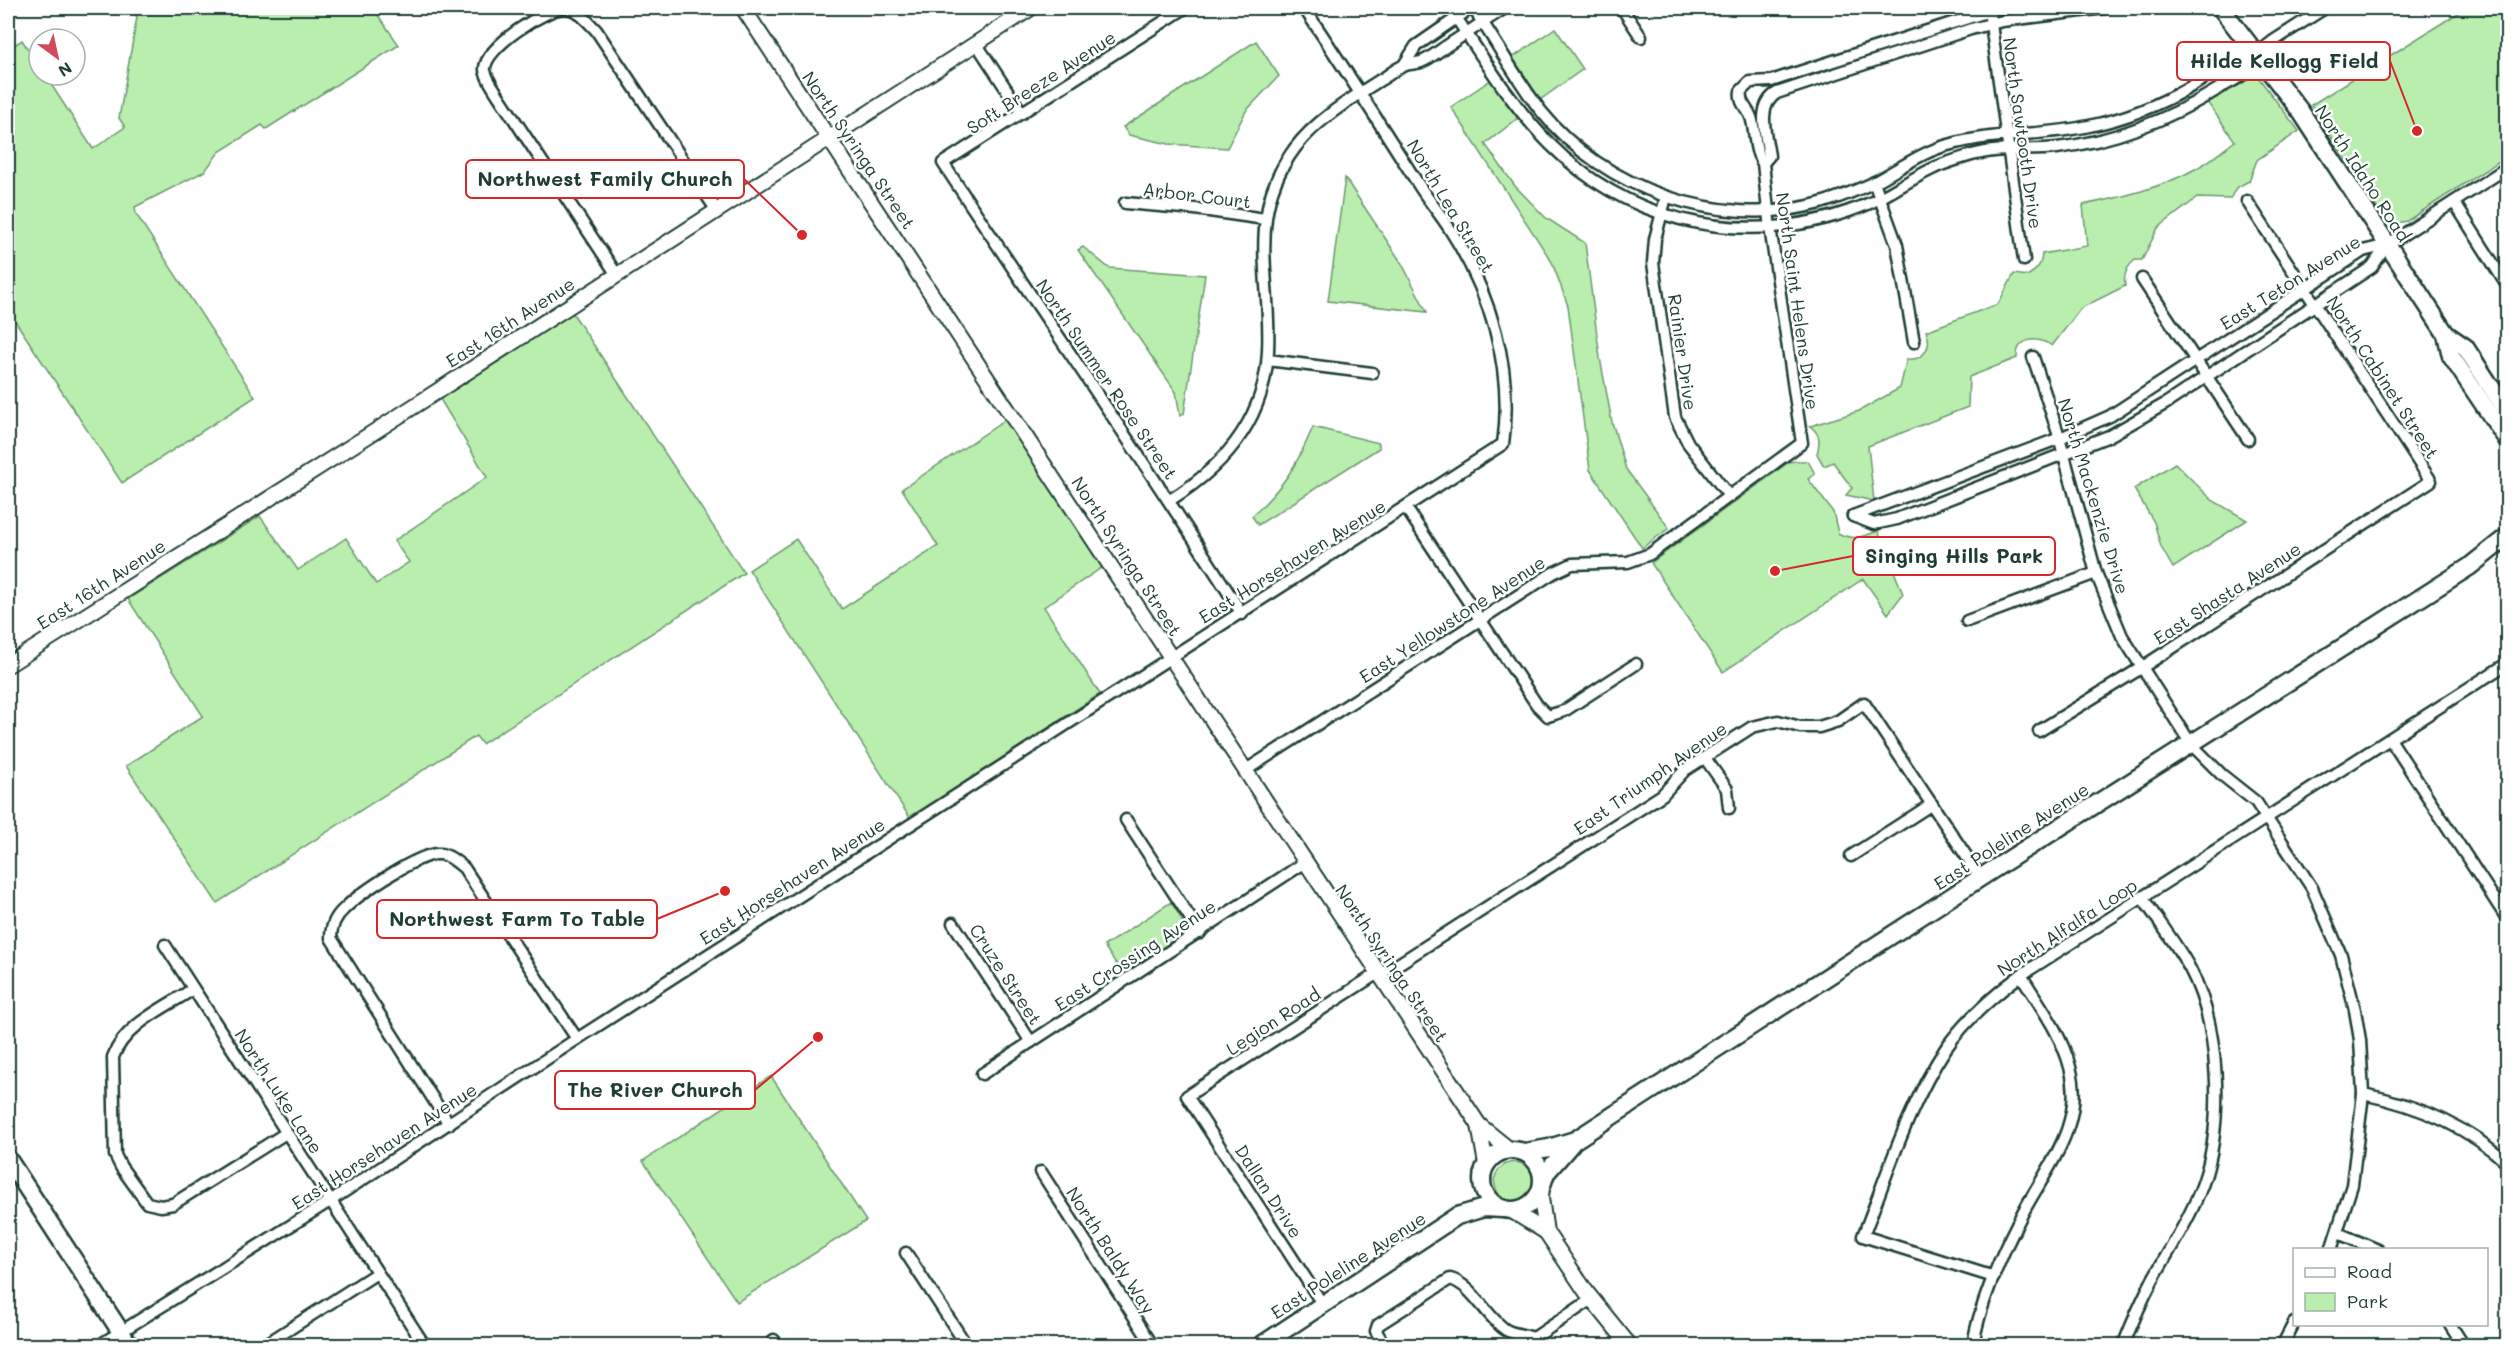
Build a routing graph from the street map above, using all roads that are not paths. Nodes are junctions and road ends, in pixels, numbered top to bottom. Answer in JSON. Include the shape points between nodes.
{"nodes":[{"id":1,"x":743,"y":8,"type":"edge"},
{"id":2,"x":1031,"y":8,"type":"edge"},
{"id":3,"x":1185,"y":8,"type":"edge"},
{"id":4,"x":1304,"y":8,"type":"edge"},
{"id":5,"x":1472,"y":8,"type":"edge"},
{"id":6,"x":1505,"y":8,"type":"edge"},
{"id":7,"x":1622,"y":8,"type":"edge"},
{"id":8,"x":2105,"y":8,"type":"edge"},
{"id":9,"x":2221,"y":8,"type":"edge"},
{"id":10,"x":2325,"y":8,"type":"edge"},
{"id":11,"x":1994,"y":9,"type":"edge"},
{"id":12,"x":1453,"y":12,"type":"edge"},
{"id":13,"x":1483,"y":22,"type":"junction"},
{"id":14,"x":1991,"y":24,"type":"junction"},
{"id":15,"x":1467,"y":33,"type":"junction"},
{"id":16,"x":1641,"y":38,"type":"dead end"},
{"id":17,"x":976,"y":43,"type":"junction"},
{"id":18,"x":2255,"y":53,"type":"junction"},
{"id":19,"x":1404,"y":65,"type":"junction"},
{"id":20,"x":1361,"y":93,"type":"junction"},
{"id":21,"x":1022,"y":113,"type":"junction"},
{"id":22,"x":2006,"y":134,"type":"junction"},
{"id":23,"x":829,"y":137,"type":"junction"},
{"id":24,"x":2007,"y":150,"type":"junction"},
{"id":25,"x":943,"y":163,"type":"joint"},
{"id":26,"x":1763,"y":163,"type":"junction"},
{"id":27,"x":2508,"y":167,"type":"edge"},
{"id":28,"x":1874,"y":182,"type":"junction"},
{"id":29,"x":1666,"y":197,"type":"junction"},
{"id":30,"x":1881,"y":197,"type":"junction"},
{"id":31,"x":2247,"y":201,"type":"dead end"},
{"id":32,"x":2454,"y":202,"type":"junction"},
{"id":33,"x":1125,"y":203,"type":"dead end"},
{"id":34,"x":717,"y":211,"type":"junction"},
{"id":35,"x":1768,"y":212,"type":"junction"},
{"id":36,"x":1662,"y":213,"type":"junction"},
{"id":37,"x":1265,"y":219,"type":"junction"},
{"id":38,"x":1770,"y":228,"type":"junction"},
{"id":39,"x":2387,"y":245,"type":"junction"},
{"id":40,"x":2024,"y":260,"type":"dead end"},
{"id":41,"x":616,"y":275,"type":"junction"},
{"id":42,"x":2142,"y":279,"type":"dead end"},
{"id":43,"x":2508,"y":287,"type":"edge"},
{"id":44,"x":2306,"y":290,"type":"junction"},
{"id":45,"x":2315,"y":304,"type":"junction"},
{"id":46,"x":2446,"y":334,"type":"junction"},
{"id":47,"x":1914,"y":342,"type":"dead end"},
{"id":48,"x":2033,"y":357,"type":"dead end"},
{"id":49,"x":1268,"y":360,"type":"junction"},
{"id":50,"x":2197,"y":361,"type":"junction"},
{"id":51,"x":1372,"y":373,"type":"dead end"},
{"id":52,"x":2207,"y":376,"type":"junction"},
{"id":53,"x":2508,"y":413,"type":"edge"},
{"id":54,"x":2060,"y":438,"type":"junction"},
{"id":55,"x":2248,"y":439,"type":"dead end"},
{"id":56,"x":2508,"y":441,"type":"edge"},
{"id":57,"x":1802,"y":443,"type":"joint"},
{"id":58,"x":1503,"y":444,"type":"joint"},
{"id":59,"x":2064,"y":454,"type":"junction"},
{"id":60,"x":2431,"y":481,"type":"joint"},
{"id":61,"x":1729,"y":496,"type":"junction"},
{"id":62,"x":1170,"y":500,"type":"junction"},
{"id":63,"x":1406,"y":508,"type":"junction"},
{"id":64,"x":2508,"y":536,"type":"edge"},
{"id":65,"x":2508,"y":548,"type":"edge"},
{"id":66,"x":2469,"y":567,"type":"junction"},
{"id":67,"x":2096,"y":573,"type":"junction"},
{"id":68,"x":1242,"y":614,"type":"junction"},
{"id":69,"x":1480,"y":620,"type":"junction"},
{"id":70,"x":1967,"y":621,"type":"dead end"},
{"id":71,"x":1172,"y":657,"type":"junction"},
{"id":72,"x":2508,"y":663,"type":"edge"},
{"id":73,"x":1636,"y":664,"type":"dead end"},
{"id":74,"x":8,"y":665,"type":"edge"},
{"id":75,"x":2141,"y":668,"type":"junction"},
{"id":76,"x":2039,"y":731,"type":"dead end"},
{"id":77,"x":2390,"y":739,"type":"junction"},
{"id":78,"x":2191,"y":744,"type":"junction"},
{"id":79,"x":1705,"y":758,"type":"junction"},
{"id":80,"x":1246,"y":770,"type":"junction"},
{"id":81,"x":1932,"y":804,"type":"junction"},
{"id":82,"x":1729,"y":808,"type":"dead end"},
{"id":83,"x":2266,"y":817,"type":"junction"},
{"id":84,"x":1126,"y":820,"type":"dead end"},
{"id":85,"x":1851,"y":856,"type":"dead end"},
{"id":86,"x":1304,"y":863,"type":"junction"},
{"id":87,"x":1981,"y":878,"type":"junction"},
{"id":88,"x":2142,"y":897,"type":"junction"},
{"id":89,"x":2508,"y":920,"type":"edge"},
{"id":90,"x":953,"y":923,"type":"dead end"},
{"id":91,"x":1200,"y":933,"type":"junction"},
{"id":92,"x":165,"y":945,"type":"dead end"},
{"id":93,"x":1378,"y":972,"type":"junction"},
{"id":94,"x":2021,"y":975,"type":"junction"},
{"id":95,"x":194,"y":989,"type":"junction"},
{"id":96,"x":577,"y":1039,"type":"junction"},
{"id":97,"x":1031,"y":1042,"type":"junction"},
{"id":98,"x":982,"y":1074,"type":"dead end"},
{"id":99,"x":2363,"y":1094,"type":"junction"},
{"id":100,"x":1187,"y":1096,"type":"joint"},
{"id":101,"x":449,"y":1124,"type":"junction"},
{"id":102,"x":1479,"y":1125,"type":"junction"},
{"id":103,"x":286,"y":1133,"type":"junction"},
{"id":104,"x":1575,"y":1140,"type":"junction"},
{"id":105,"x":1517,"y":1151,"type":"junction"},
{"id":106,"x":8,"y":1159,"type":"edge"},
{"id":107,"x":2508,"y":1164,"type":"edge"},
{"id":108,"x":1484,"y":1169,"type":"junction"},
{"id":109,"x":1041,"y":1172,"type":"dead end"},
{"id":110,"x":1542,"y":1185,"type":"junction"},
{"id":111,"x":330,"y":1201,"type":"junction"},
{"id":112,"x":1507,"y":1210,"type":"junction"},
{"id":113,"x":1457,"y":1216,"type":"junction"},
{"id":114,"x":1546,"y":1232,"type":"junction"},
{"id":115,"x":2338,"y":1233,"type":"junction"},
{"id":116,"x":2332,"y":1248,"type":"edge"},
{"id":117,"x":2373,"y":1248,"type":"edge"},
{"id":118,"x":906,"y":1253,"type":"dead end"},
{"id":119,"x":377,"y":1273,"type":"junction"},
{"id":120,"x":1994,"y":1276,"type":"junction"},
{"id":121,"x":1592,"y":1299,"type":"junction"},
{"id":122,"x":1323,"y":1305,"type":"junction"},
{"id":123,"x":2293,"y":1326,"type":"edge"},
{"id":124,"x":2451,"y":1326,"type":"edge"},
{"id":125,"x":126,"y":1339,"type":"edge"},
{"id":126,"x":1533,"y":1342,"type":"edge"},
{"id":127,"x":98,"y":1346,"type":"edge"},
{"id":128,"x":263,"y":1346,"type":"edge"},
{"id":129,"x":425,"y":1346,"type":"edge"},
{"id":130,"x":967,"y":1346,"type":"edge"},
{"id":131,"x":1154,"y":1346,"type":"edge"},
{"id":132,"x":1260,"y":1346,"type":"edge"},
{"id":133,"x":1385,"y":1346,"type":"edge"},
{"id":134,"x":1630,"y":1346,"type":"edge"},
{"id":135,"x":1973,"y":1346,"type":"edge"},
{"id":136,"x":2123,"y":1346,"type":"edge"},
{"id":137,"x":2282,"y":1346,"type":"edge"},
{"id":138,"x":2464,"y":1346,"type":"edge"}],
"edges":[{"from":1,"to":23,"type":"street","name":"North Syringa Street"},
{"from":2,"to":17,"type":"street","name":"East 16th Avenue"},
{"from":3,"to":21,"type":"street","name":"Soft Breeze Avenue"},
{"from":4,"to":20,"type":"street","name":"North Lea Street"},
{"from":5,"to":12,"type":"street"},
{"from":5,"to":13,"type":"street"},
{"from":6,"to":13,"type":"street"},
{"from":7,"to":16,"type":"street"},
{"from":8,"to":14,"type":"street"},
{"from":9,"to":18,"type":"main road","name":"North Idaho Road"},
{"from":10,"to":18,"type":"street"},
{"from":11,"to":14,"type":"street","name":"North Sawtooth Drive"},
{"from":11,"to":26,"type":"street","name":"North Saint Helens Drive","via":[[1771,81],[1750,82],[1741,91],[1741,103],[1750,115]]},
{"from":12,"to":15,"type":"street"},
{"from":12,"to":19,"type":"street","via":[[1416,46]]},
{"from":13,"to":15,"type":"street"},
{"from":13,"to":29,"type":"street","via":[[1541,111],[1563,133],[1608,168]]},
{"from":14,"to":22,"type":"street","name":"North Sawtooth Drive"},
{"from":14,"to":26,"type":"street","name":"North Saint Helens Drive","via":[[1777,93],[1764,107],[1769,156]]},
{"from":15,"to":19,"type":"street","via":[[1422,62]]},
{"from":15,"to":36,"type":"street","via":[[1506,93],[1554,150],[1601,186]]},
{"from":17,"to":21,"type":"street"},
{"from":17,"to":23,"type":"street","name":"East 16th Avenue"},
{"from":18,"to":22,"type":"street","via":[[2238,56],[2147,109],[2056,133]]},
{"from":18,"to":24,"type":"street","via":[[2249,70],[2159,121],[2085,143]]},
{"from":18,"to":39,"type":"main road","name":"North Idaho Road","via":[[2301,112]]},
{"from":19,"to":20,"type":"street"},
{"from":20,"to":37,"type":"street","via":[[1295,148],[1272,192]]},
{"from":20,"to":58,"type":"street","name":"North Lea Street","via":[[1450,230],[1484,297],[1500,345],[1505,382]]},
{"from":21,"to":25,"type":"street","name":"Soft Breeze Avenue"},
{"from":22,"to":24,"type":"street","name":"North Sawtooth Drive"},
{"from":22,"to":28,"type":"street","via":[[1975,138],[1928,152]]},
{"from":23,"to":34,"type":"street","name":"East 16th Avenue"},
{"from":23,"to":71,"type":"street","name":"North Syringa Street"},
{"from":24,"to":30,"type":"street","via":[[1975,154],[1933,168]]},
{"from":24,"to":40,"type":"street","name":"North Sawtooth Drive"},
{"from":25,"to":62,"type":"street","name":"North Summer Rose Street"},
{"from":26,"to":35,"type":"street","name":"North Saint Helens Drive"},
{"from":27,"to":32,"type":"street"},
{"from":28,"to":30,"type":"street"},
{"from":28,"to":35,"type":"street","via":[[1818,204]]},
{"from":29,"to":35,"type":"street","via":[[1739,211]]},
{"from":29,"to":36,"type":"street","name":"Rainier Drive"},
{"from":30,"to":38,"type":"street","via":[[1821,221]]},
{"from":30,"to":47,"type":"street","via":[[1897,245]]},
{"from":31,"to":44,"type":"street","name":"North Cabinet Street"},
{"from":32,"to":39,"type":"street"},
{"from":32,"to":43,"type":"street"},
{"from":33,"to":37,"type":"street","name":"Arbor Court"},
{"from":34,"to":41,"type":"street","name":"East 16th Avenue"},
{"from":34,"to":41,"type":"street","via":[[596,30],[574,10],[546,13],[495,47],[485,69]]},
{"from":35,"to":38,"type":"street","name":"North Saint Helens Drive"},
{"from":36,"to":38,"type":"street","via":[[1728,227]]},
{"from":36,"to":61,"type":"street","name":"Rainier Drive","via":[[1653,263],[1675,417],[1688,443]]},
{"from":37,"to":49,"type":"street"},
{"from":38,"to":57,"type":"street","name":"North Saint Helens Drive"},
{"from":39,"to":44,"type":"street","name":"East Teton Avenue","via":[[2363,251]]},
{"from":39,"to":45,"type":"street","name":"East Teton Avenue","via":[[2372,267]]},
{"from":39,"to":46,"type":"main road","name":"North Idaho Road"},
{"from":41,"to":74,"type":"street","name":"East 16th Avenue"},
{"from":42,"to":50,"type":"street"},
{"from":44,"to":45,"type":"street","name":"North Cabinet Street"},
{"from":44,"to":50,"type":"street","name":"East Teton Avenue"},
{"from":45,"to":52,"type":"street","name":"East Teton Avenue"},
{"from":45,"to":60,"type":"street","name":"North Cabinet Street"},
{"from":46,"to":53,"type":"main road","name":"North Idaho Road","via":[[2465,347]]},
{"from":46,"to":56,"type":"main road","name":"North Idaho Road","via":[[2451,356]]},
{"from":48,"to":54,"type":"street","name":"North Mackenzie Drive"},
{"from":49,"to":51,"type":"street"},
{"from":49,"to":62,"type":"street","via":[[1258,402],[1234,447],[1211,471]]},
{"from":50,"to":52,"type":"street"},
{"from":50,"to":54,"type":"street","name":"East Teton Avenue","via":[[2110,416]]},
{"from":52,"to":55,"type":"street"},
{"from":52,"to":59,"type":"street","name":"East Teton Avenue","via":[[2109,436]]},
{"from":54,"to":59,"type":"street","name":"North Mackenzie Drive"},
{"from":54,"to":59,"type":"street","name":"East Teton Avenue","via":[[1853,516],[1874,524],[1897,519]]},
{"from":57,"to":61,"type":"street","name":"East Yellowstone Avenue"},
{"from":58,"to":63,"type":"street","name":"East Horsehaven Avenue"},
{"from":59,"to":67,"type":"street","name":"North Mackenzie Drive"},
{"from":60,"to":75,"type":"street","name":"East Shasta Avenue"},
{"from":61,"to":69,"type":"street","name":"East Yellowstone Avenue","via":[[1638,561],[1572,564]]},
{"from":62,"to":68,"type":"street","name":"North Summer Rose Street"},
{"from":63,"to":68,"type":"street","name":"East Horsehaven Avenue"},
{"from":63,"to":69,"type":"street"},
{"from":64,"to":66,"type":"main road","name":"East Poleline Avenue"},
{"from":65,"to":66,"type":"main road","name":"East Poleline Avenue"},
{"from":66,"to":78,"type":"main road","name":"East Poleline Avenue"},
{"from":67,"to":70,"type":"street"},
{"from":67,"to":75,"type":"street","name":"North Mackenzie Drive","via":[[2122,636]]},
{"from":68,"to":71,"type":"street","name":"East Horsehaven Avenue"},
{"from":69,"to":73,"type":"street","via":[[1548,716],[1564,711]]},
{"from":69,"to":80,"type":"street","name":"East Yellowstone Avenue"},
{"from":71,"to":80,"type":"street","name":"North Syringa Street"},
{"from":71,"to":96,"type":"street","name":"East Horsehaven Avenue"},
{"from":72,"to":77,"type":"street","name":"North Alfalfa Loop"},
{"from":75,"to":76,"type":"street","name":"East Shasta Avenue"},
{"from":75,"to":78,"type":"street","name":"North Mackenzie Drive"},
{"from":77,"to":83,"type":"street","name":"North Alfalfa Loop"},
{"from":77,"to":89,"type":"street"},
{"from":78,"to":83,"type":"street","name":"North Mackenzie Drive","via":[[2256,802]]},
{"from":78,"to":87,"type":"main road","name":"East Poleline Avenue"},
{"from":79,"to":81,"type":"street","name":"East Triumph Avenue","via":[[1752,728],[1778,721],[1819,727],[1838,721],[1864,703]]},
{"from":79,"to":82,"type":"street","via":[[1727,789]]},
{"from":79,"to":93,"type":"street","name":"East Triumph Avenue","via":[[1685,770],[1662,795],[1392,968]]},
{"from":80,"to":86,"type":"street","name":"North Syringa Street"},
{"from":81,"to":85,"type":"street"},
{"from":81,"to":87,"type":"street","name":"East Triumph Avenue"},
{"from":83,"to":88,"type":"street","name":"North Alfalfa Loop"},
{"from":83,"to":99,"type":"street","name":"North Mackenzie Drive","via":[[2312,888],[2341,955],[2360,1040]]},
{"from":84,"to":91,"type":"street"},
{"from":86,"to":91,"type":"street","name":"East Crossing Avenue"},
{"from":86,"to":93,"type":"street","name":"North Syringa Street"},
{"from":87,"to":104,"type":"main road","name":"East Poleline Avenue"},
{"from":88,"to":94,"type":"street","name":"North Alfalfa Loop"},
{"from":88,"to":136,"type":"street","via":[[2191,970],[2209,1022],[2217,1080],[2213,1136],[2204,1181]]},
{"from":90,"to":97,"type":"street","name":"Cruze Street"},
{"from":91,"to":97,"type":"street","name":"East Crossing Avenue"},
{"from":92,"to":95,"type":"street","name":"North Luke Lane"},
{"from":93,"to":100,"type":"street","name":"Legion Road"},
{"from":93,"to":102,"type":"street","name":"North Syringa Street"},
{"from":94,"to":120,"type":"street","via":[[2060,1038],[2071,1068],[2074,1102],[2066,1136],[2018,1221]]},
{"from":94,"to":120,"type":"street","name":"North Alfalfa Loop","via":[[1996,993],[1947,1046],[1923,1086],[1863,1236]]},
{"from":95,"to":103,"type":"street","name":"North Luke Lane"},
{"from":95,"to":103,"type":"street","via":[[126,1033],[117,1045],[113,1057],[114,1155],[121,1167],[147,1203],[173,1204]]},
{"from":96,"to":101,"type":"street","name":"East Horsehaven Avenue"},
{"from":96,"to":101,"type":"street","via":[[464,868],[447,856],[433,855],[392,874],[343,910],[331,928],[331,938]]},
{"from":97,"to":98,"type":"street","name":"East Crossing Avenue"},
{"from":99,"to":107,"type":"street","via":[[2415,1107],[2455,1126]]},
{"from":99,"to":115,"type":"street","name":"North Mackenzie Drive","via":[[2352,1185]]},
{"from":100,"to":122,"type":"street","name":"Dallan Drive"},
{"from":101,"to":111,"type":"street","name":"East Horsehaven Avenue"},
{"from":102,"to":105,"type":"street","name":"North Syringa Street"},
{"from":102,"to":108,"type":"street","name":"North Syringa Street"},
{"from":103,"to":111,"type":"street","name":"North Luke Lane"},
{"from":104,"to":105,"type":"main road","name":"East Poleline Avenue","via":[[1549,1148]]},
{"from":104,"to":110,"type":"main road","name":"East Poleline Avenue","via":[[1546,1173]]},
{"from":105,"to":108,"type":"main road","via":[[1495,1155]]},
{"from":105,"to":110,"type":"main road","via":[[1536,1161]]},
{"from":106,"to":125,"type":"main road"},
{"from":108,"to":112,"type":"main road","via":[[1486,1196]]},
{"from":108,"to":113,"type":"main road","name":"East Poleline Avenue","via":[[1478,1187]]},
{"from":109,"to":131,"type":"street","name":"North Baldy Way"},
{"from":110,"to":112,"type":"main road","via":[[1529,1205]]},
{"from":110,"to":114,"type":"street"},
{"from":111,"to":119,"type":"street","name":"North Luke Lane"},
{"from":111,"to":125,"type":"street","name":"East Horsehaven Avenue"},
{"from":112,"to":113,"type":"main road","name":"East Poleline Avenue","via":[[1484,1208]]},
{"from":112,"to":114,"type":"street"},
{"from":113,"to":122,"type":"main road","name":"East Poleline Avenue"},
{"from":114,"to":121,"type":"street"},
{"from":115,"to":116,"type":"street","name":"North Mackenzie Drive"},
{"from":115,"to":117,"type":"street"},
{"from":118,"to":130,"type":"street"},
{"from":119,"to":128,"type":"street"},
{"from":119,"to":129,"type":"street","name":"North Luke Lane"},
{"from":120,"to":135,"type":"street"},
{"from":121,"to":126,"type":"street"},
{"from":121,"to":134,"type":"street"},
{"from":122,"to":132,"type":"main road","name":"East Poleline Avenue"},
{"from":123,"to":137,"type":"street"},
{"from":124,"to":138,"type":"street"},
{"from":125,"to":127,"type":"street","name":"East Horsehaven Avenue"},
{"from":126,"to":133,"type":"street","via":[[1507,1330],[1464,1287],[1450,1279],[1378,1325],[1376,1331]]}]}
